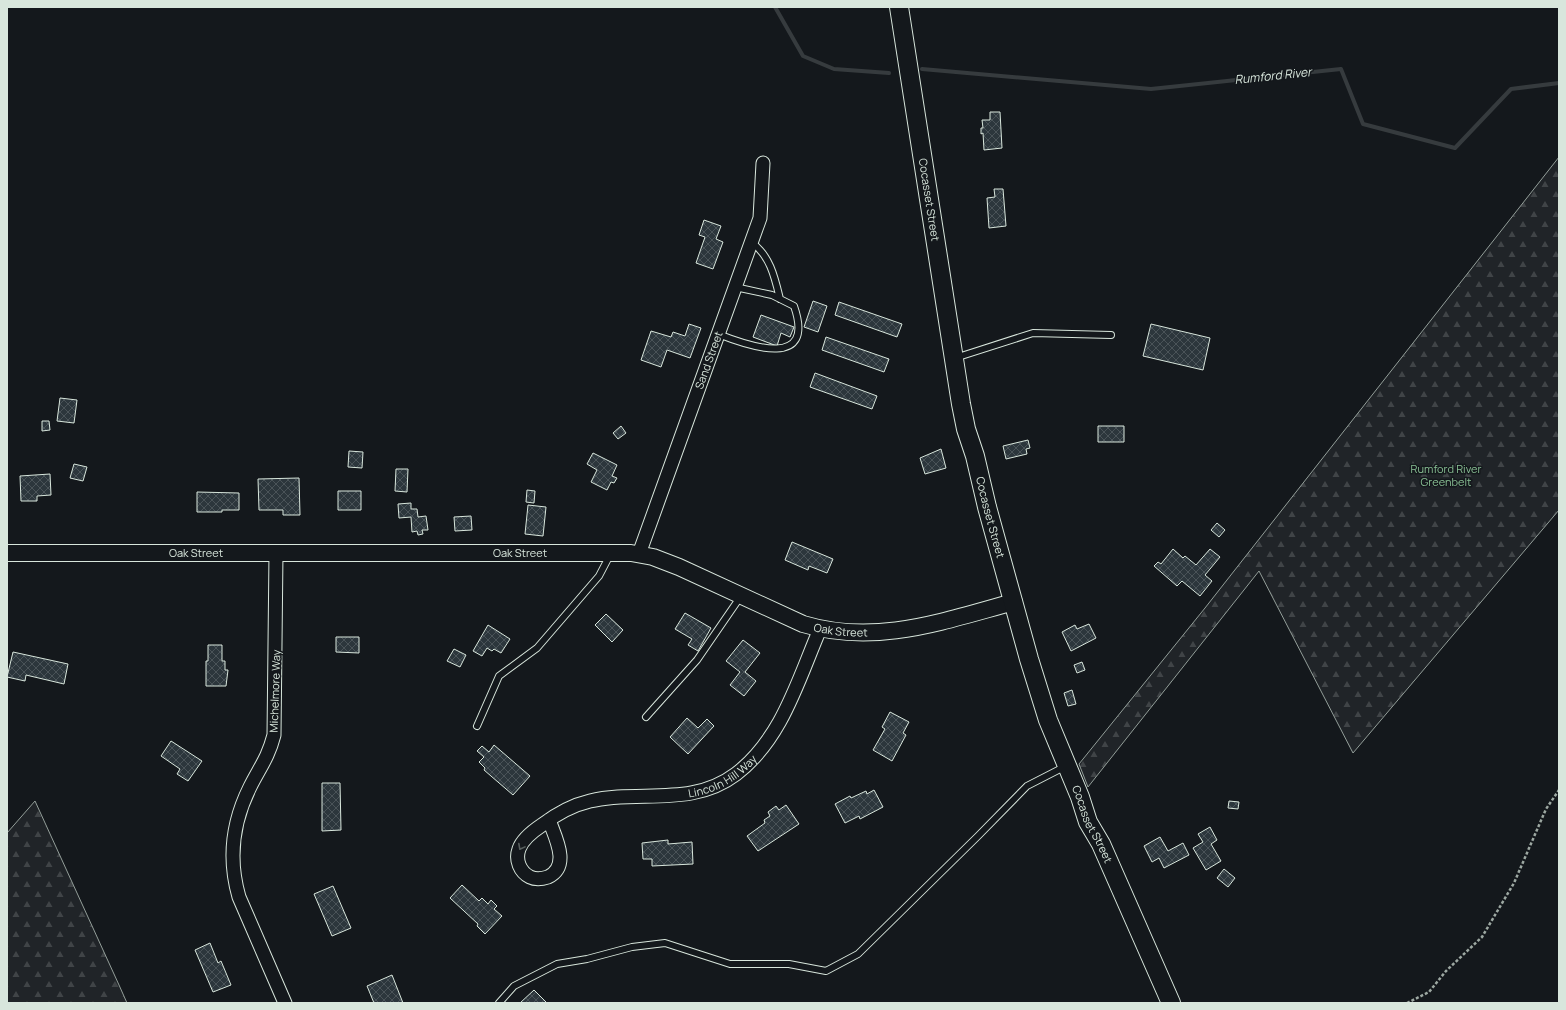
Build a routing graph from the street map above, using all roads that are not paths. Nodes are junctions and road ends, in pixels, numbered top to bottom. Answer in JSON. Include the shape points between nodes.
{"nodes":[{"id":1,"x":899,"y":7,"type":"edge"},
{"id":2,"x":762,"y":163,"type":"dead end"},
{"id":3,"x":751,"y":242,"type":"junction"},
{"id":4,"x":735,"y":286,"type":"junction"},
{"id":5,"x":780,"y":299,"type":"junction"},
{"id":6,"x":718,"y":334,"type":"junction"},
{"id":7,"x":1111,"y":335,"type":"dead end"},
{"id":8,"x":954,"y":358,"type":"junction"},
{"id":9,"x":7,"y":553,"type":"edge"},
{"id":10,"x":276,"y":553,"type":"junction"},
{"id":11,"x":610,"y":553,"type":"junction"},
{"id":12,"x":639,"y":554,"type":"junction"},
{"id":13,"x":742,"y":596,"type":"junction"},
{"id":14,"x":1014,"y":602,"type":"junction"},
{"id":15,"x":820,"y":629,"type":"junction"},
{"id":16,"x":646,"y":717,"type":"dead end"},
{"id":17,"x":477,"y":726,"type":"dead end"},
{"id":18,"x":1066,"y":766,"type":"junction"},
{"id":19,"x":549,"y":820,"type":"dead end"},
{"id":20,"x":284,"y":1003,"type":"edge"},
{"id":21,"x":499,"y":1003,"type":"edge"},
{"id":22,"x":1171,"y":1003,"type":"edge"}],
"edges":[{"from":1,"to":8,"type":"main road","name":"Cocasset Street"},
{"from":2,"to":3,"type":"street","name":"Sand Street","via":[[760,218]]},
{"from":3,"to":4,"type":"street","name":"Sand Street"},
{"from":3,"to":5,"type":"lane","via":[[769,262]]},
{"from":4,"to":5,"type":"lane"},
{"from":4,"to":6,"type":"street","name":"Sand Street"},
{"from":5,"to":6,"type":"lane","via":[[794,306],[798,316],[799,334],[794,343],[783,349],[771,350]]},
{"from":6,"to":12,"type":"street","name":"Sand Street"},
{"from":7,"to":8,"type":"lane","via":[[1033,333]]},
{"from":8,"to":14,"type":"main road","name":"Cocasset Street","via":[[966,429]]},
{"from":9,"to":10,"type":"street","name":"Oak Street"},
{"from":10,"to":11,"type":"street","name":"Oak Street"},
{"from":10,"to":20,"type":"street","name":"Michelmore Way","via":[[274,735],[267,757],[250,786],[237,816],[232,851],[234,883]]},
{"from":11,"to":12,"type":"street","name":"Oak Street"},
{"from":11,"to":17,"type":"lane","via":[[599,576],[537,648],[498,676]]},
{"from":12,"to":13,"type":"street","name":"Oak Street","via":[[679,567]]},
{"from":13,"to":15,"type":"street","name":"Oak Street","via":[[787,618]]},
{"from":13,"to":16,"type":"lane","via":[[697,660]]},
{"from":14,"to":15,"type":"street","name":"Oak Street","via":[[902,630],[862,633]]},
{"from":14,"to":18,"type":"main road","name":"Cocasset Street","via":[[1042,700]]},
{"from":15,"to":19,"type":"street","name":"Lincoln Hill Way","via":[[773,735],[755,757],[735,774],[710,787],[683,794],[589,801]]},
{"from":18,"to":21,"type":"lane","via":[[1027,786],[858,954],[826,971],[788,964],[730,964],[665,943],[632,947],[557,964],[514,986]]},
{"from":18,"to":22,"type":"main road","name":"Cocasset Street","via":[[1088,822],[1101,844]]}]}
